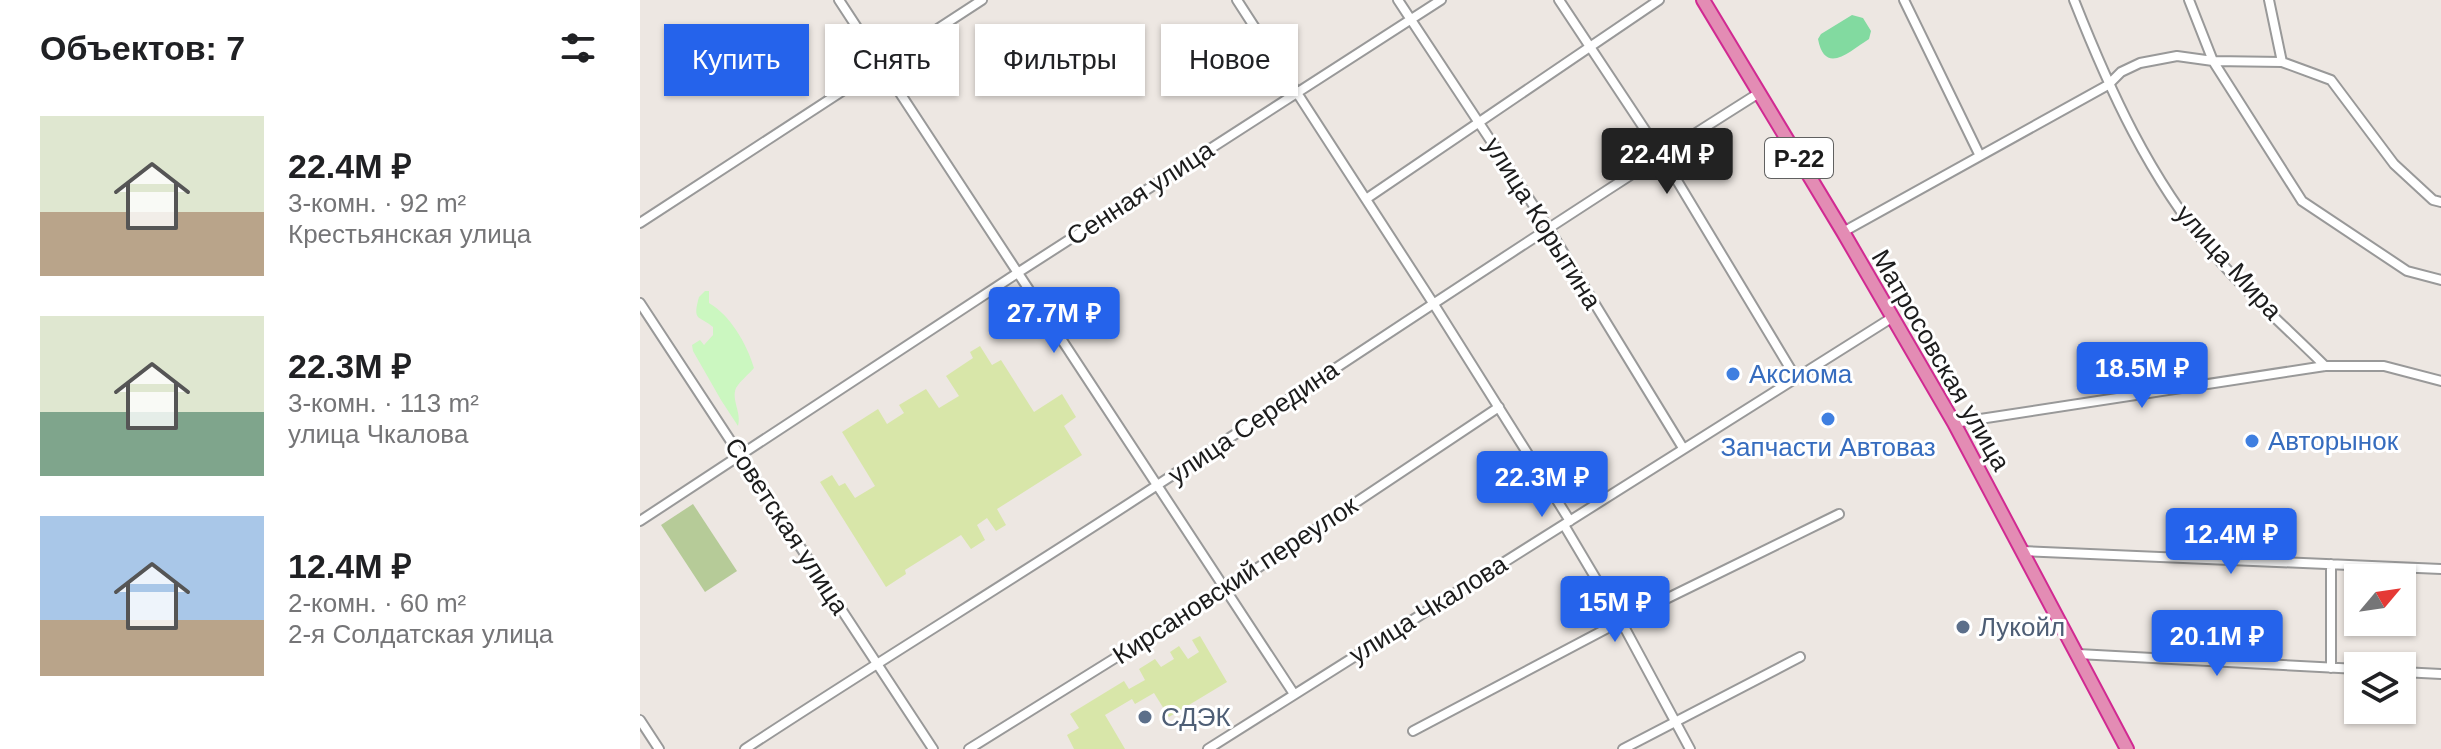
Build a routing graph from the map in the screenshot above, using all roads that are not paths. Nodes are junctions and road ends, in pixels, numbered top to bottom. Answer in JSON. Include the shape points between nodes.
{"nodes":[{"id":1,"x":839,"y":0,"type":"edge"},
{"id":2,"x":982,"y":0,"type":"edge"},
{"id":3,"x":1237,"y":0,"type":"edge"},
{"id":4,"x":1398,"y":0,"type":"edge"},
{"id":5,"x":1441,"y":0,"type":"edge"},
{"id":6,"x":1559,"y":0,"type":"edge"},
{"id":7,"x":1659,"y":0,"type":"edge"},
{"id":8,"x":1703,"y":0,"type":"edge"},
{"id":9,"x":1904,"y":0,"type":"edge"},
{"id":10,"x":2074,"y":0,"type":"edge"},
{"id":11,"x":2189,"y":0,"type":"edge"},
{"id":12,"x":2269,"y":0,"type":"edge"},
{"id":13,"x":1410,"y":20,"type":"junction"},
{"id":14,"x":855,"y":24,"type":"edge"},
{"id":15,"x":945,"y":24,"type":"edge"},
{"id":16,"x":1252,"y":24,"type":"edge"},
{"id":17,"x":1591,"y":48,"type":"junction"},
{"id":18,"x":2213,"y":61,"type":"junction"},
{"id":19,"x":2282,"y":62,"type":"junction"},
{"id":20,"x":2108,"y":85,"type":"junction"},
{"id":21,"x":1298,"y":91,"type":"edge"},
{"id":22,"x":1759,"y":93,"type":"junction"},
{"id":23,"x":1298,"y":95,"type":"edge"},
{"id":24,"x":834,"y":96,"type":"edge"},
{"id":25,"x":902,"y":96,"type":"edge"},
{"id":26,"x":1290,"y":96,"type":"edge"},
{"id":27,"x":1479,"y":122,"type":"junction"},
{"id":28,"x":1661,"y":154,"type":"junction"},
{"id":29,"x":1980,"y":156,"type":"junction"},
{"id":30,"x":1366,"y":199,"type":"junction"},
{"id":31,"x":2441,"y":202,"type":"edge"},
{"id":32,"x":640,"y":223,"type":"edge"},
{"id":33,"x":1549,"y":229,"type":"junction"},
{"id":34,"x":1843,"y":232,"type":"junction"},
{"id":35,"x":1019,"y":272,"type":"junction"},
{"id":36,"x":2441,"y":280,"type":"edge"},
{"id":37,"x":640,"y":303,"type":"edge"},
{"id":38,"x":1433,"y":303,"type":"junction"},
{"id":39,"x":1893,"y":317,"type":"junction"},
{"id":40,"x":2325,"y":366,"type":"junction"},
{"id":41,"x":1796,"y":378,"type":"junction"},
{"id":42,"x":2441,"y":381,"type":"edge"},
{"id":43,"x":1499,"y":407,"type":"junction"},
{"id":44,"x":1954,"y":423,"type":"junction"},
{"id":45,"x":1683,"y":448,"type":"junction"},
{"id":46,"x":740,"y":456,"type":"junction"},
{"id":47,"x":1158,"y":486,"type":"junction"},
{"id":48,"x":1839,"y":514,"type":"dead end"},
{"id":49,"x":640,"y":521,"type":"edge"},
{"id":50,"x":1567,"y":523,"type":"junction"},
{"id":51,"x":2023,"y":551,"type":"junction"},
{"id":52,"x":2331,"y":564,"type":"junction"},
{"id":53,"x":2441,"y":569,"type":"edge"},
{"id":54,"x":1226,"y":589,"type":"junction"},
{"id":55,"x":1621,"y":621,"type":"junction"},
{"id":56,"x":2078,"y":654,"type":"junction"},
{"id":57,"x":1800,"y":657,"type":"dead end"},
{"id":58,"x":877,"y":663,"type":"junction"},
{"id":59,"x":2331,"y":668,"type":"junction"},
{"id":60,"x":2344,"y":668,"type":"edge"},
{"id":61,"x":2416,"y":673,"type":"edge"},
{"id":62,"x":2441,"y":674,"type":"edge"},
{"id":63,"x":1294,"y":694,"type":"junction"},
{"id":64,"x":640,"y":720,"type":"edge"},
{"id":65,"x":1674,"y":721,"type":"junction"},
{"id":66,"x":1413,"y":731,"type":"dead end"},
{"id":67,"x":659,"y":749,"type":"edge"},
{"id":68,"x":745,"y":749,"type":"edge"},
{"id":69,"x":933,"y":749,"type":"edge"},
{"id":70,"x":969,"y":749,"type":"edge"},
{"id":71,"x":1208,"y":749,"type":"edge"},
{"id":72,"x":1623,"y":749,"type":"edge"},
{"id":73,"x":1690,"y":749,"type":"edge"},
{"id":74,"x":2127,"y":749,"type":"edge"}],
"edges":[{"from":1,"to":14,"type":"street"},
{"from":2,"to":15,"type":"street"},
{"from":3,"to":16,"type":"street"},
{"from":4,"to":13,"type":"street","name":"улица Корытина"},
{"from":5,"to":13,"type":"street","name":"Сенная улица"},
{"from":6,"to":17,"type":"street"},
{"from":7,"to":17,"type":"street"},
{"from":8,"to":22,"type":"highway","name":"Матросовская улица","number":"Р-22"},
{"from":9,"to":29,"type":"street"},
{"from":10,"to":20,"type":"street","name":"улица Мира"},
{"from":11,"to":18,"type":"street"},
{"from":12,"to":19,"type":"street"},
{"from":13,"to":21,"type":"street","name":"Сенная улица"},
{"from":13,"to":27,"type":"street","name":"улица Корытина"},
{"from":17,"to":27,"type":"street"},
{"from":17,"to":28,"type":"street"},
{"from":18,"to":19,"type":"street"},
{"from":18,"to":20,"type":"street","via":[[2177,56],[2140,63]]},
{"from":18,"to":36,"type":"street","via":[[2302,201],[2407,271]]},
{"from":19,"to":31,"type":"street","via":[[2331,80],[2394,164]]},
{"from":20,"to":29,"type":"street"},
{"from":20,"to":40,"type":"street","name":"улица Мира","via":[[2163,187],[2213,254]]},
{"from":22,"to":28,"type":"street","name":"улица Середина"},
{"from":22,"to":34,"type":"highway","name":"Матросовская улица","number":"Р-22"},
{"from":23,"to":30,"type":"street"},
{"from":24,"to":32,"type":"street"},
{"from":25,"to":35,"type":"street"},
{"from":26,"to":35,"type":"street","name":"Сенная улица"},
{"from":27,"to":30,"type":"street"},
{"from":27,"to":33,"type":"street","name":"улица Корытина"},
{"from":28,"to":33,"type":"street","name":"улица Середина"},
{"from":28,"to":41,"type":"street"},
{"from":29,"to":34,"type":"street"},
{"from":30,"to":38,"type":"street"},
{"from":33,"to":38,"type":"street","name":"улица Середина"},
{"from":33,"to":45,"type":"street","name":"улица Корытина"},
{"from":34,"to":39,"type":"highway","name":"Матросовская улица","number":"Р-22"},
{"from":35,"to":46,"type":"street","name":"Сенная улица"},
{"from":35,"to":47,"type":"street"},
{"from":37,"to":46,"type":"street","name":"Советская улица"},
{"from":38,"to":43,"type":"street"},
{"from":38,"to":47,"type":"street","name":"улица Середина"},
{"from":39,"to":41,"type":"street","name":"улица Чкалова"},
{"from":39,"to":44,"type":"highway","name":"Матросовская улица","number":"Р-22"},
{"from":40,"to":42,"type":"street","via":[[2384,366]]},
{"from":40,"to":44,"type":"street"},
{"from":41,"to":45,"type":"street","name":"улица Чкалова"},
{"from":43,"to":50,"type":"street"},
{"from":43,"to":54,"type":"street","name":"Кирсановский переулок"},
{"from":44,"to":51,"type":"highway","name":"Матросовская улица","number":"Р-22"},
{"from":45,"to":50,"type":"street","name":"улица Чкалова"},
{"from":46,"to":49,"type":"street","name":"Сенная улица"},
{"from":46,"to":58,"type":"street","name":"Советская улица"},
{"from":47,"to":54,"type":"street"},
{"from":47,"to":58,"type":"street","name":"улица Середина"},
{"from":48,"to":55,"type":"street"},
{"from":50,"to":55,"type":"street"},
{"from":50,"to":63,"type":"street","name":"улица Чкалова"},
{"from":51,"to":52,"type":"street"},
{"from":51,"to":56,"type":"highway","name":"Матросовская улица","number":"Р-22"},
{"from":52,"to":53,"type":"street"},
{"from":52,"to":59,"type":"street"},
{"from":54,"to":63,"type":"street"},
{"from":54,"to":70,"type":"street","name":"Кирсановский переулок"},
{"from":55,"to":65,"type":"street"},
{"from":55,"to":66,"type":"street"},
{"from":56,"to":59,"type":"street"},
{"from":56,"to":74,"type":"highway","name":"Матросовская улица","number":"Р-22"},
{"from":57,"to":65,"type":"street"},
{"from":58,"to":68,"type":"street","name":"улица Середина"},
{"from":58,"to":69,"type":"street","name":"Советская улица"},
{"from":59,"to":60,"type":"street"},
{"from":61,"to":62,"type":"street"},
{"from":63,"to":71,"type":"street","name":"улица Чкалова"},
{"from":64,"to":67,"type":"street"},
{"from":65,"to":72,"type":"street"},
{"from":65,"to":73,"type":"street"}]}
